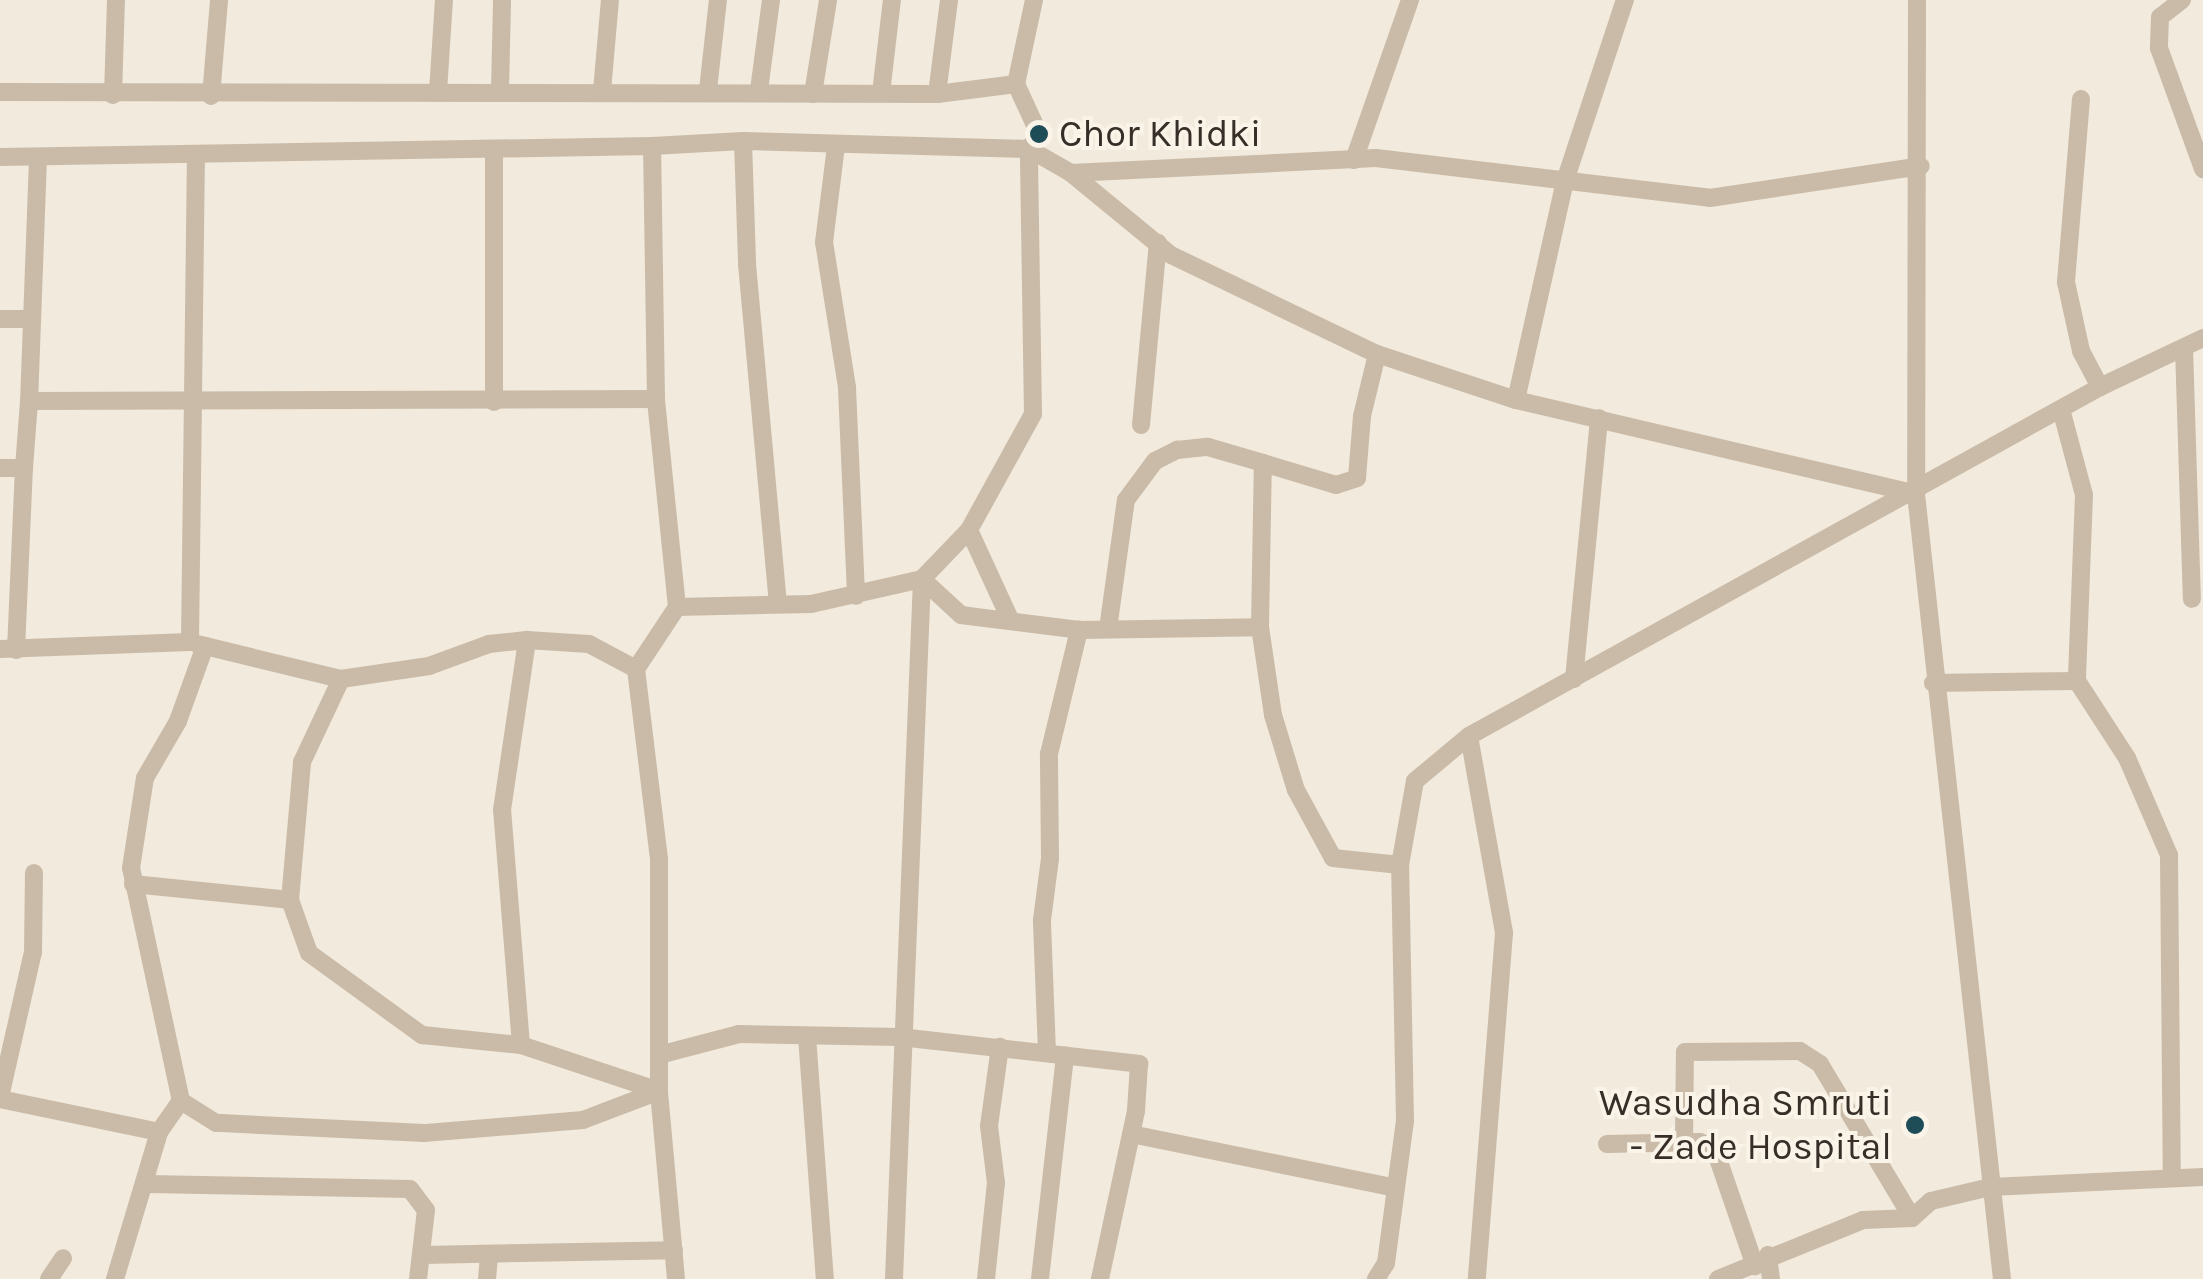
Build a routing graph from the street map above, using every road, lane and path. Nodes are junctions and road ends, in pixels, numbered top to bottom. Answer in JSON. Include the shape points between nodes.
{"nodes":[{"id":1,"x":116,"y":0,"type":"edge"},
{"id":2,"x":219,"y":0,"type":"edge"},
{"id":3,"x":444,"y":0,"type":"edge"},
{"id":4,"x":502,"y":0,"type":"edge"},
{"id":5,"x":610,"y":0,"type":"edge"},
{"id":6,"x":718,"y":0,"type":"edge"},
{"id":7,"x":771,"y":0,"type":"edge"},
{"id":8,"x":828,"y":0,"type":"edge"},
{"id":9,"x":892,"y":0,"type":"edge"},
{"id":10,"x":949,"y":0,"type":"edge"},
{"id":11,"x":1034,"y":0,"type":"edge"},
{"id":12,"x":1410,"y":0,"type":"edge"},
{"id":13,"x":1625,"y":0,"type":"edge"},
{"id":14,"x":1917,"y":0,"type":"edge"},
{"id":15,"x":2182,"y":0,"type":"edge"},
{"id":16,"x":1016,"y":84,"type":"junction"},
{"id":17,"x":500,"y":90,"type":"junction"},
{"id":18,"x":708,"y":90,"type":"junction"},
{"id":19,"x":758,"y":90,"type":"junction"},
{"id":20,"x":0,"y":92,"type":"edge"},
{"id":21,"x":438,"y":92,"type":"junction"},
{"id":22,"x":602,"y":92,"type":"junction"},
{"id":23,"x":881,"y":93,"type":"junction"},
{"id":24,"x":813,"y":94,"type":"junction"},
{"id":25,"x":937,"y":94,"type":"junction"},
{"id":26,"x":113,"y":95,"type":"junction"},
{"id":27,"x":211,"y":96,"type":"junction"},
{"id":28,"x":2081,"y":98,"type":"dead end"},
{"id":29,"x":743,"y":141,"type":"junction"},
{"id":30,"x":652,"y":146,"type":"junction"},
{"id":31,"x":836,"y":146,"type":"junction"},
{"id":32,"x":494,"y":150,"type":"junction"},
{"id":33,"x":1028,"y":150,"type":"junction"},
{"id":34,"x":196,"y":154,"type":"junction"},
{"id":35,"x":0,"y":157,"type":"edge"},
{"id":36,"x":38,"y":158,"type":"junction"},
{"id":37,"x":1354,"y":160,"type":"junction"},
{"id":38,"x":1921,"y":166,"type":"junction"},
{"id":39,"x":2203,"y":168,"type":"edge"},
{"id":40,"x":1071,"y":173,"type":"junction"},
{"id":41,"x":1566,"y":181,"type":"junction"},
{"id":42,"x":1158,"y":243,"type":"junction"},
{"id":43,"x":0,"y":319,"type":"edge"},
{"id":44,"x":32,"y":319,"type":"junction"},
{"id":45,"x":2203,"y":338,"type":"edge"},
{"id":46,"x":2184,"y":348,"type":"junction"},
{"id":47,"x":1378,"y":354,"type":"junction"},
{"id":48,"x":2100,"y":387,"type":"junction"},
{"id":49,"x":29,"y":400,"type":"junction"},
{"id":50,"x":656,"y":400,"type":"junction"},
{"id":51,"x":1516,"y":400,"type":"junction"},
{"id":52,"x":494,"y":402,"type":"junction"},
{"id":53,"x":192,"y":404,"type":"junction"},
{"id":54,"x":2061,"y":409,"type":"junction"},
{"id":55,"x":1599,"y":418,"type":"junction"},
{"id":56,"x":1141,"y":424,"type":"dead end"},
{"id":57,"x":1262,"y":464,"type":"junction"},
{"id":58,"x":0,"y":468,"type":"edge"},
{"id":59,"x":24,"y":468,"type":"junction"},
{"id":60,"x":1916,"y":494,"type":"junction"},
{"id":61,"x":969,"y":530,"type":"junction"},
{"id":62,"x":922,"y":579,"type":"junction"},
{"id":63,"x":856,"y":596,"type":"junction"},
{"id":64,"x":2192,"y":600,"type":"dead end"},
{"id":65,"x":778,"y":604,"type":"junction"},
{"id":66,"x":677,"y":606,"type":"junction"},
{"id":67,"x":1010,"y":617,"type":"junction"},
{"id":68,"x":1260,"y":627,"type":"junction"},
{"id":69,"x":1108,"y":629,"type":"junction"},
{"id":70,"x":1079,"y":630,"type":"junction"},
{"id":71,"x":527,"y":640,"type":"junction"},
{"id":72,"x":198,"y":644,"type":"junction"},
{"id":73,"x":8,"y":650,"type":"edge"},
{"id":74,"x":636,"y":669,"type":"junction"},
{"id":75,"x":341,"y":679,"type":"junction"},
{"id":76,"x":1574,"y":679,"type":"junction"},
{"id":77,"x":2077,"y":681,"type":"junction"},
{"id":78,"x":1932,"y":683,"type":"junction"},
{"id":79,"x":1469,"y":736,"type":"junction"},
{"id":80,"x":1400,"y":865,"type":"junction"},
{"id":81,"x":34,"y":873,"type":"dead end"},
{"id":82,"x":133,"y":884,"type":"junction"},
{"id":83,"x":290,"y":900,"type":"junction"},
{"id":84,"x":807,"y":1036,"type":"junction"},
{"id":85,"x":900,"y":1037,"type":"junction"},
{"id":86,"x":521,"y":1045,"type":"junction"},
{"id":87,"x":1000,"y":1047,"type":"junction"},
{"id":88,"x":1056,"y":1054,"type":"junction"},
{"id":89,"x":659,"y":1055,"type":"junction"},
{"id":90,"x":659,"y":1091,"type":"junction"},
{"id":91,"x":0,"y":1098,"type":"edge"},
{"id":92,"x":181,"y":1101,"type":"junction"},
{"id":93,"x":159,"y":1132,"type":"junction"},
{"id":94,"x":1131,"y":1134,"type":"junction"},
{"id":95,"x":1684,"y":1143,"type":"junction"},
{"id":96,"x":1608,"y":1144,"type":"dead end"},
{"id":97,"x":2203,"y":1177,"type":"edge"},
{"id":98,"x":2172,"y":1178,"type":"junction"},
{"id":99,"x":148,"y":1184,"type":"junction"},
{"id":100,"x":1990,"y":1187,"type":"junction"},
{"id":101,"x":1396,"y":1188,"type":"junction"},
{"id":102,"x":1912,"y":1218,"type":"junction"},
{"id":103,"x":674,"y":1250,"type":"junction"},
{"id":104,"x":489,"y":1254,"type":"junction"},
{"id":105,"x":422,"y":1256,"type":"junction"},
{"id":106,"x":63,"y":1258,"type":"dead end"},
{"id":107,"x":1761,"y":1261,"type":"junction"},
{"id":108,"x":49,"y":1279,"type":"edge"},
{"id":109,"x":115,"y":1279,"type":"edge"},
{"id":110,"x":418,"y":1279,"type":"edge"},
{"id":111,"x":487,"y":1279,"type":"edge"},
{"id":112,"x":676,"y":1279,"type":"edge"},
{"id":113,"x":825,"y":1279,"type":"edge"},
{"id":114,"x":894,"y":1279,"type":"edge"},
{"id":115,"x":986,"y":1279,"type":"edge"},
{"id":116,"x":1040,"y":1279,"type":"edge"},
{"id":117,"x":1100,"y":1279,"type":"edge"},
{"id":118,"x":1376,"y":1279,"type":"edge"},
{"id":119,"x":1477,"y":1279,"type":"edge"},
{"id":120,"x":1718,"y":1279,"type":"edge"},
{"id":121,"x":1772,"y":1279,"type":"edge"},
{"id":122,"x":2002,"y":1279,"type":"edge"}],
"edges":[{"from":1,"to":26,"type":"street"},
{"from":2,"to":27,"type":"street"},
{"from":3,"to":21,"type":"street"},
{"from":4,"to":17,"type":"street"},
{"from":5,"to":22,"type":"street"},
{"from":6,"to":18,"type":"street"},
{"from":7,"to":19,"type":"street"},
{"from":8,"to":24,"type":"street"},
{"from":9,"to":23,"type":"street"},
{"from":10,"to":25,"type":"street"},
{"from":11,"to":16,"type":"street"},
{"from":12,"to":37,"type":"street"},
{"from":13,"to":41,"type":"street"},
{"from":14,"to":38,"type":"street"},
{"from":15,"to":39,"type":"street","via":[[2160,18],[2159,48]]},
{"from":16,"to":25,"type":"street"},
{"from":16,"to":33,"type":"street","via":[[1039,134]]},
{"from":17,"to":21,"type":"street"},
{"from":17,"to":22,"type":"street"},
{"from":18,"to":19,"type":"street"},
{"from":18,"to":22,"type":"street"},
{"from":19,"to":24,"type":"street"},
{"from":20,"to":26,"type":"street"},
{"from":21,"to":27,"type":"street"},
{"from":23,"to":24,"type":"street"},
{"from":23,"to":25,"type":"street"},
{"from":26,"to":27,"type":"street"},
{"from":28,"to":48,"type":"street","via":[[2066,282],[2081,350]]},
{"from":29,"to":30,"type":"street"},
{"from":29,"to":31,"type":"street"},
{"from":29,"to":65,"type":"street","via":[[746,264]]},
{"from":30,"to":32,"type":"street"},
{"from":30,"to":50,"type":"street"},
{"from":31,"to":33,"type":"street"},
{"from":31,"to":63,"type":"street","via":[[824,242],[846,388]]},
{"from":32,"to":34,"type":"street"},
{"from":32,"to":52,"type":"street"},
{"from":33,"to":40,"type":"street"},
{"from":33,"to":61,"type":"street","via":[[1033,414]]},
{"from":34,"to":36,"type":"street"},
{"from":34,"to":53,"type":"street"},
{"from":35,"to":36,"type":"street"},
{"from":36,"to":44,"type":"street"},
{"from":37,"to":40,"type":"street"},
{"from":37,"to":41,"type":"street"},
{"from":38,"to":41,"type":"street","via":[[1710,198]]},
{"from":38,"to":60,"type":"street"},
{"from":40,"to":42,"type":"street"},
{"from":41,"to":51,"type":"street"},
{"from":42,"to":47,"type":"street"},
{"from":42,"to":56,"type":"street"},
{"from":43,"to":44,"type":"street"},
{"from":44,"to":49,"type":"street"},
{"from":45,"to":46,"type":"street"},
{"from":46,"to":48,"type":"street"},
{"from":46,"to":64,"type":"street"},
{"from":47,"to":51,"type":"street"},
{"from":47,"to":57,"type":"street","via":[[1362,416],[1357,478],[1336,486]]},
{"from":48,"to":54,"type":"street"},
{"from":49,"to":53,"type":"street"},
{"from":49,"to":59,"type":"street"},
{"from":50,"to":52,"type":"street"},
{"from":50,"to":66,"type":"street"},
{"from":51,"to":55,"type":"street"},
{"from":52,"to":53,"type":"street"},
{"from":53,"to":72,"type":"street"},
{"from":54,"to":60,"type":"street"},
{"from":54,"to":77,"type":"street","via":[[2084,495]]},
{"from":55,"to":60,"type":"street"},
{"from":55,"to":76,"type":"street"},
{"from":57,"to":68,"type":"street"},
{"from":57,"to":69,"type":"street","via":[[1208,447],[1177,450],[1155,461],[1126,500]]},
{"from":58,"to":59,"type":"street"},
{"from":59,"to":73,"type":"street"},
{"from":60,"to":76,"type":"street"},
{"from":60,"to":78,"type":"street"},
{"from":61,"to":62,"type":"street"},
{"from":61,"to":67,"type":"street"},
{"from":62,"to":63,"type":"street"},
{"from":62,"to":67,"type":"street","via":[[962,615]]},
{"from":62,"to":85,"type":"street"},
{"from":63,"to":65,"type":"street"},
{"from":65,"to":66,"type":"street"},
{"from":66,"to":74,"type":"street"},
{"from":67,"to":70,"type":"street"},
{"from":68,"to":69,"type":"street"},
{"from":68,"to":80,"type":"street","via":[[1273,715],[1290,772],[1333,858]]},
{"from":69,"to":70,"type":"street"},
{"from":70,"to":88,"type":"street","via":[[1049,754],[1050,858],[1042,920]]},
{"from":71,"to":74,"type":"street","via":[[588,644]]},
{"from":71,"to":75,"type":"street"},
{"from":71,"to":86,"type":"street","via":[[502,810]]},
{"from":72,"to":73,"type":"street"},
{"from":72,"to":75,"type":"street"},
{"from":72,"to":82,"type":"street","via":[[178,721],[145,778]]},
{"from":74,"to":89,"type":"street","via":[[659,859]]},
{"from":75,"to":83,"type":"street","via":[[302,762]]},
{"from":76,"to":79,"type":"street"},
{"from":77,"to":78,"type":"street"},
{"from":77,"to":98,"type":"street","via":[[2127,758],[2169,855]]},
{"from":78,"to":100,"type":"street"},
{"from":79,"to":80,"type":"street","via":[[1414,781]]},
{"from":79,"to":119,"type":"street","via":[[1504,933]]},
{"from":80,"to":101,"type":"street","via":[[1405,1121]]},
{"from":81,"to":91,"type":"street","via":[[33,952]]},
{"from":82,"to":83,"type":"street"},
{"from":82,"to":92,"type":"street"},
{"from":83,"to":86,"type":"street","via":[[309,953],[422,1035]]},
{"from":84,"to":85,"type":"street"},
{"from":84,"to":89,"type":"street","via":[[740,1034]]},
{"from":84,"to":113,"type":"street"},
{"from":85,"to":87,"type":"street"},
{"from":85,"to":114,"type":"street"},
{"from":86,"to":90,"type":"street"},
{"from":87,"to":88,"type":"street"},
{"from":87,"to":115,"type":"street","via":[[989,1126],[996,1183]]},
{"from":88,"to":94,"type":"street","via":[[1139,1064]]},
{"from":88,"to":116,"type":"street"},
{"from":89,"to":90,"type":"street"},
{"from":90,"to":92,"type":"street","via":[[583,1120],[424,1133],[216,1123]]},
{"from":90,"to":103,"type":"street"},
{"from":91,"to":93,"type":"street"},
{"from":92,"to":93,"type":"street"},
{"from":93,"to":99,"type":"street"},
{"from":94,"to":101,"type":"street"},
{"from":94,"to":117,"type":"street"},
{"from":95,"to":96,"type":"street"},
{"from":95,"to":102,"type":"street","via":[[1685,1052],[1800,1051],[1820,1064]]},
{"from":95,"to":107,"type":"street","via":[[1708,1144],[1722,1161]]},
{"from":97,"to":98,"type":"street"},
{"from":98,"to":100,"type":"street"},
{"from":99,"to":105,"type":"street","via":[[410,1189],[426,1210]]},
{"from":99,"to":109,"type":"street"},
{"from":100,"to":102,"type":"street","via":[[1931,1201]]},
{"from":100,"to":122,"type":"street"},
{"from":101,"to":118,"type":"street","via":[[1386,1263]]},
{"from":102,"to":107,"type":"street","via":[[1863,1220]]},
{"from":103,"to":104,"type":"street"},
{"from":103,"to":112,"type":"street"},
{"from":104,"to":105,"type":"street"},
{"from":104,"to":111,"type":"street"},
{"from":105,"to":110,"type":"street"},
{"from":106,"to":108,"type":"street"},
{"from":107,"to":120,"type":"street"},
{"from":107,"to":121,"type":"street"}]}
